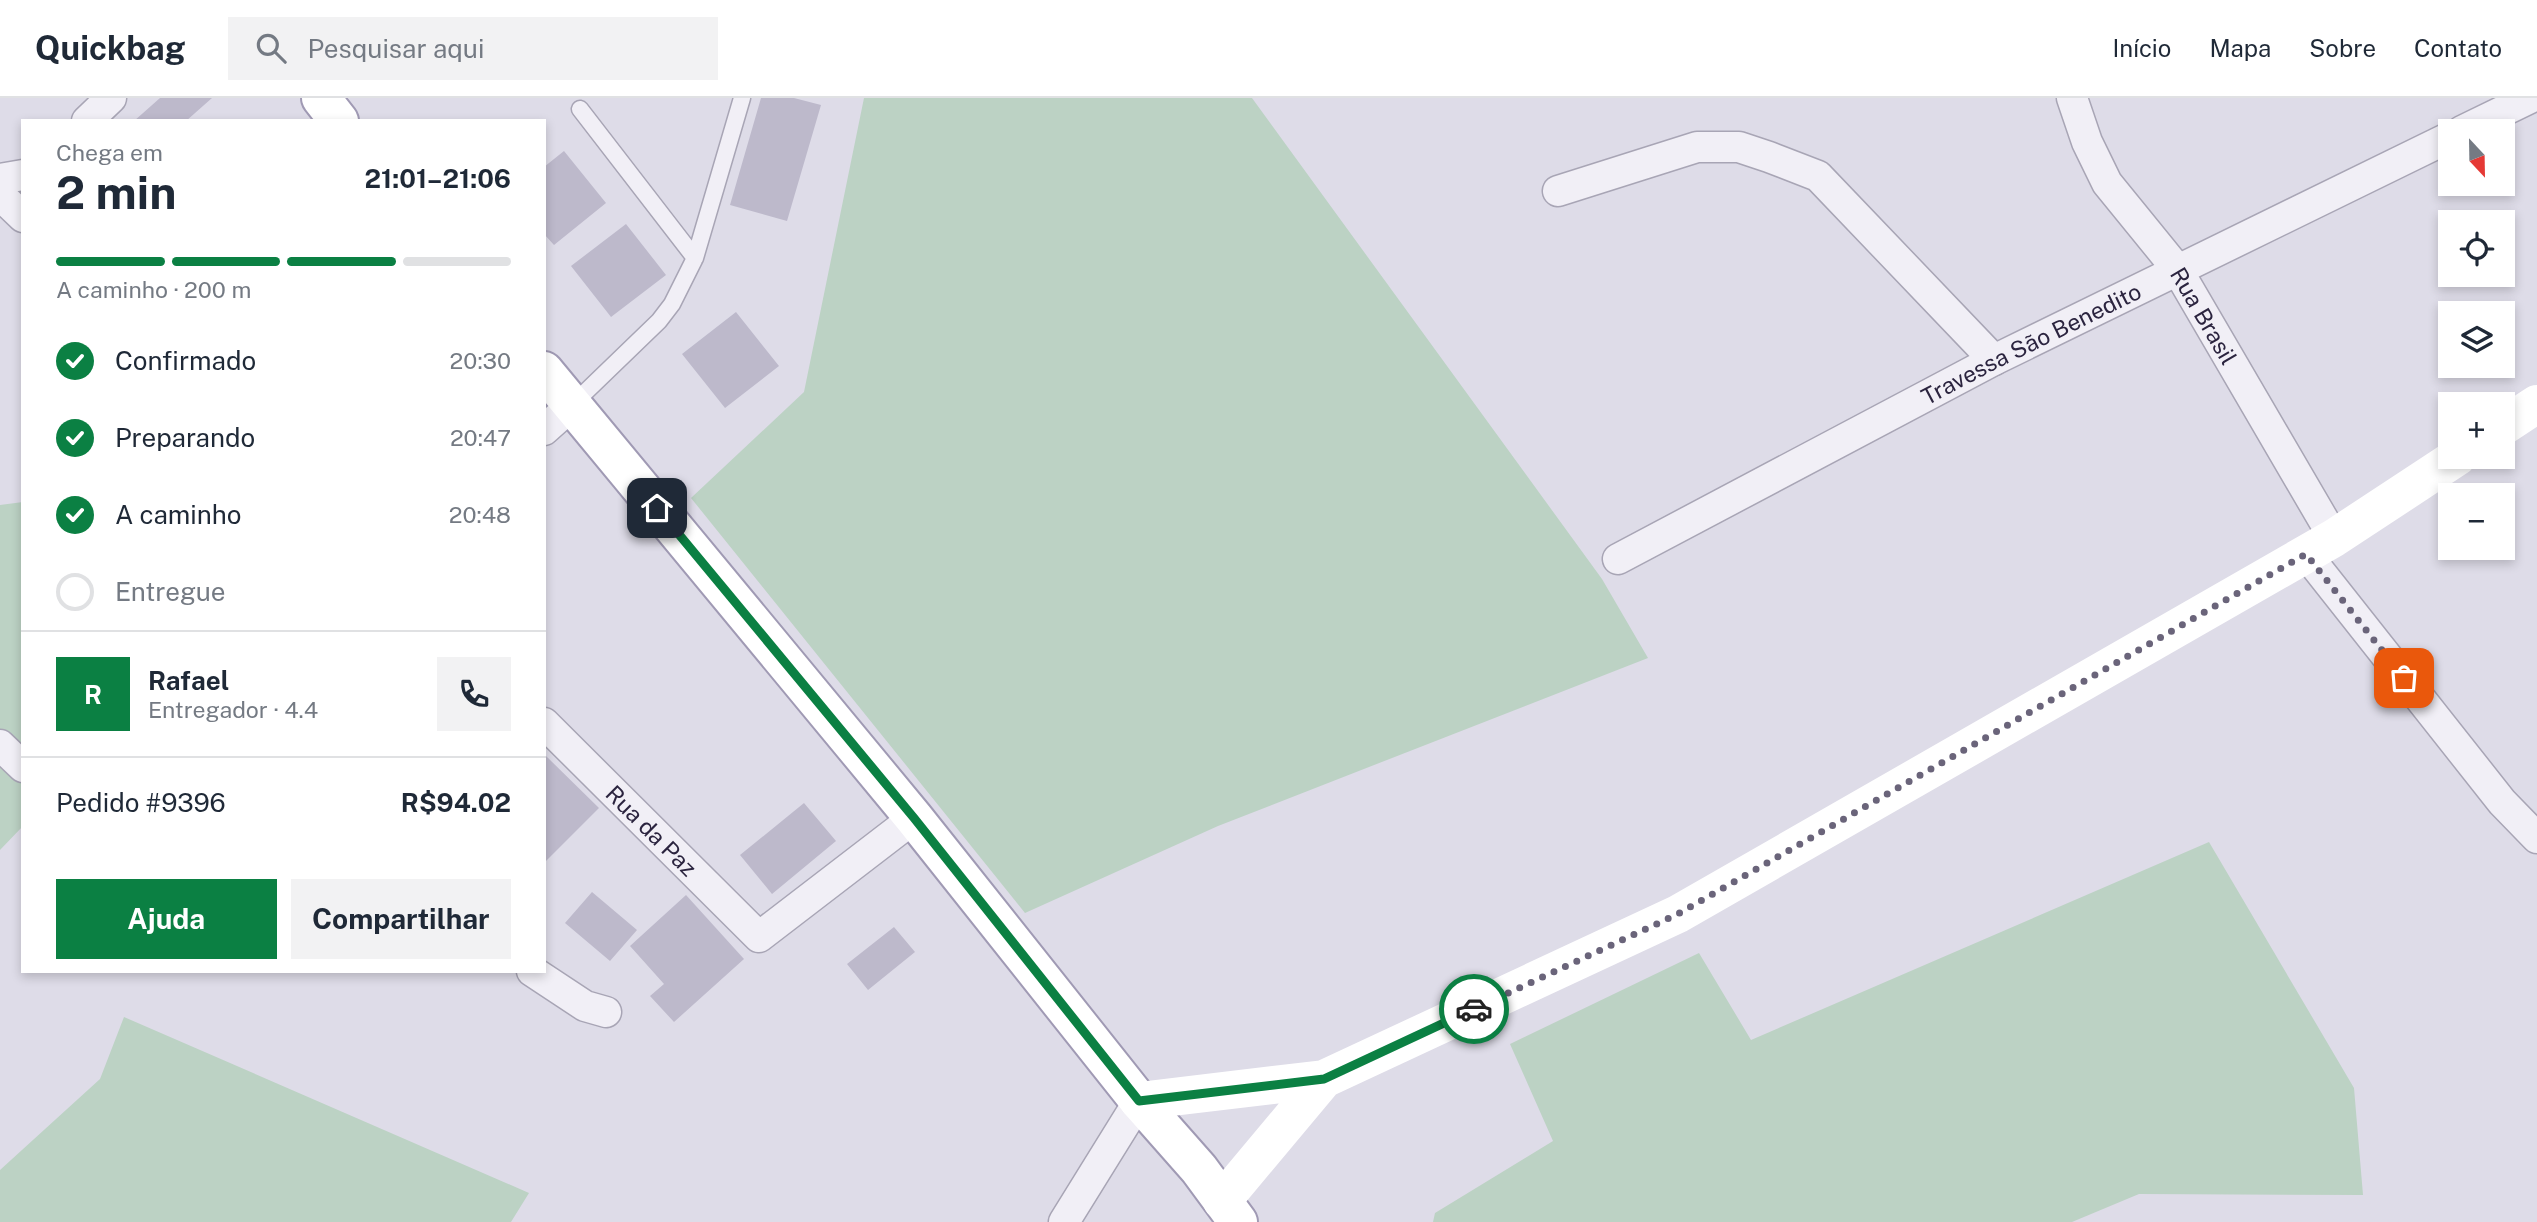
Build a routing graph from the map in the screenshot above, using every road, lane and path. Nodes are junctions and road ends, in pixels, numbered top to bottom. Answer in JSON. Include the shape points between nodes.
{"nodes":[{"id":1,"x":321,"y":98,"type":"edge"},
{"id":2,"x":743,"y":98,"type":"edge"},
{"id":3,"x":2072,"y":98,"type":"edge"},
{"id":4,"x":2530,"y":98,"type":"edge"},
{"id":5,"x":580,"y":109,"type":"dead end"},
{"id":6,"x":337,"y":119,"type":"edge"},
{"id":7,"x":2487,"y":119,"type":"edge"},
{"id":8,"x":2438,"y":143,"type":"edge"},
{"id":9,"x":21,"y":175,"type":"edge"},
{"id":10,"x":0,"y":179,"type":"edge"},
{"id":11,"x":1558,"y":191,"type":"dead end"},
{"id":12,"x":0,"y":195,"type":"edge"},
{"id":13,"x":21,"y":215,"type":"edge"},
{"id":14,"x":695,"y":258,"type":"junction"},
{"id":15,"x":2177,"y":269,"type":"junction"},
{"id":16,"x":1994,"y":360,"type":"junction"},
{"id":17,"x":546,"y":373,"type":"edge"},
{"id":18,"x":572,"y":404,"type":"junction"},
{"id":19,"x":2537,"y":404,"type":"edge"},
{"id":20,"x":2515,"y":418,"type":"edge"},
{"id":21,"x":546,"y":428,"type":"edge"},
{"id":22,"x":2439,"y":469,"type":"edge"},
{"id":23,"x":2320,"y":546,"type":"junction"},
{"id":24,"x":1618,"y":559,"type":"dead end"},
{"id":25,"x":546,"y":725,"type":"edge"},
{"id":26,"x":0,"y":746,"type":"edge"},
{"id":27,"x":21,"y":765,"type":"edge"},
{"id":28,"x":914,"y":818,"type":"junction"},
{"id":29,"x":2537,"y":838,"type":"edge"},
{"id":30,"x":535,"y":973,"type":"edge"},
{"id":31,"x":606,"y":1012,"type":"dead end"},
{"id":32,"x":1324,"y":1079,"type":"junction"},
{"id":33,"x":1139,"y":1101,"type":"junction"},
{"id":34,"x":1230,"y":1211,"type":"edge"},
{"id":35,"x":1064,"y":1222,"type":"edge"}],
"edges":[{"from":1,"to":6,"type":"street"},
{"from":2,"to":14,"type":"lane"},
{"from":3,"to":15,"type":"street","name":"Rua Brasil","via":[[2107,183]]},
{"from":4,"to":7,"type":"street"},
{"from":5,"to":14,"type":"lane"},
{"from":8,"to":15,"type":"street","name":"Travessa São Benedito"},
{"from":9,"to":10,"type":"street"},
{"from":11,"to":16,"type":"street","via":[[1697,147],[1739,147],[1769,157],[1818,176]]},
{"from":12,"to":13,"type":"street"},
{"from":14,"to":18,"type":"lane","via":[[659,321]]},
{"from":15,"to":16,"type":"street","name":"Travessa São Benedito"},
{"from":15,"to":23,"type":"street","name":"Rua Brasil"},
{"from":16,"to":24,"type":"street","name":"Travessa São Benedito"},
{"from":17,"to":18,"type":"street"},
{"from":18,"to":21,"type":"street"},
{"from":18,"to":28,"type":"street"},
{"from":19,"to":20,"type":"street"},
{"from":22,"to":23,"type":"street"},
{"from":23,"to":29,"type":"street","name":"Rua Brasil","via":[[2502,802]]},
{"from":23,"to":32,"type":"street","via":[[1678,914]]},
{"from":25,"to":28,"type":"street","name":"Rua da Paz","via":[[759,937]]},
{"from":26,"to":27,"type":"street"},
{"from":28,"to":33,"type":"street"},
{"from":30,"to":31,"type":"street","via":[[585,1006]]},
{"from":32,"to":33,"type":"street"},
{"from":32,"to":34,"type":"street"},
{"from":33,"to":34,"type":"street"},
{"from":33,"to":35,"type":"street"}]}
